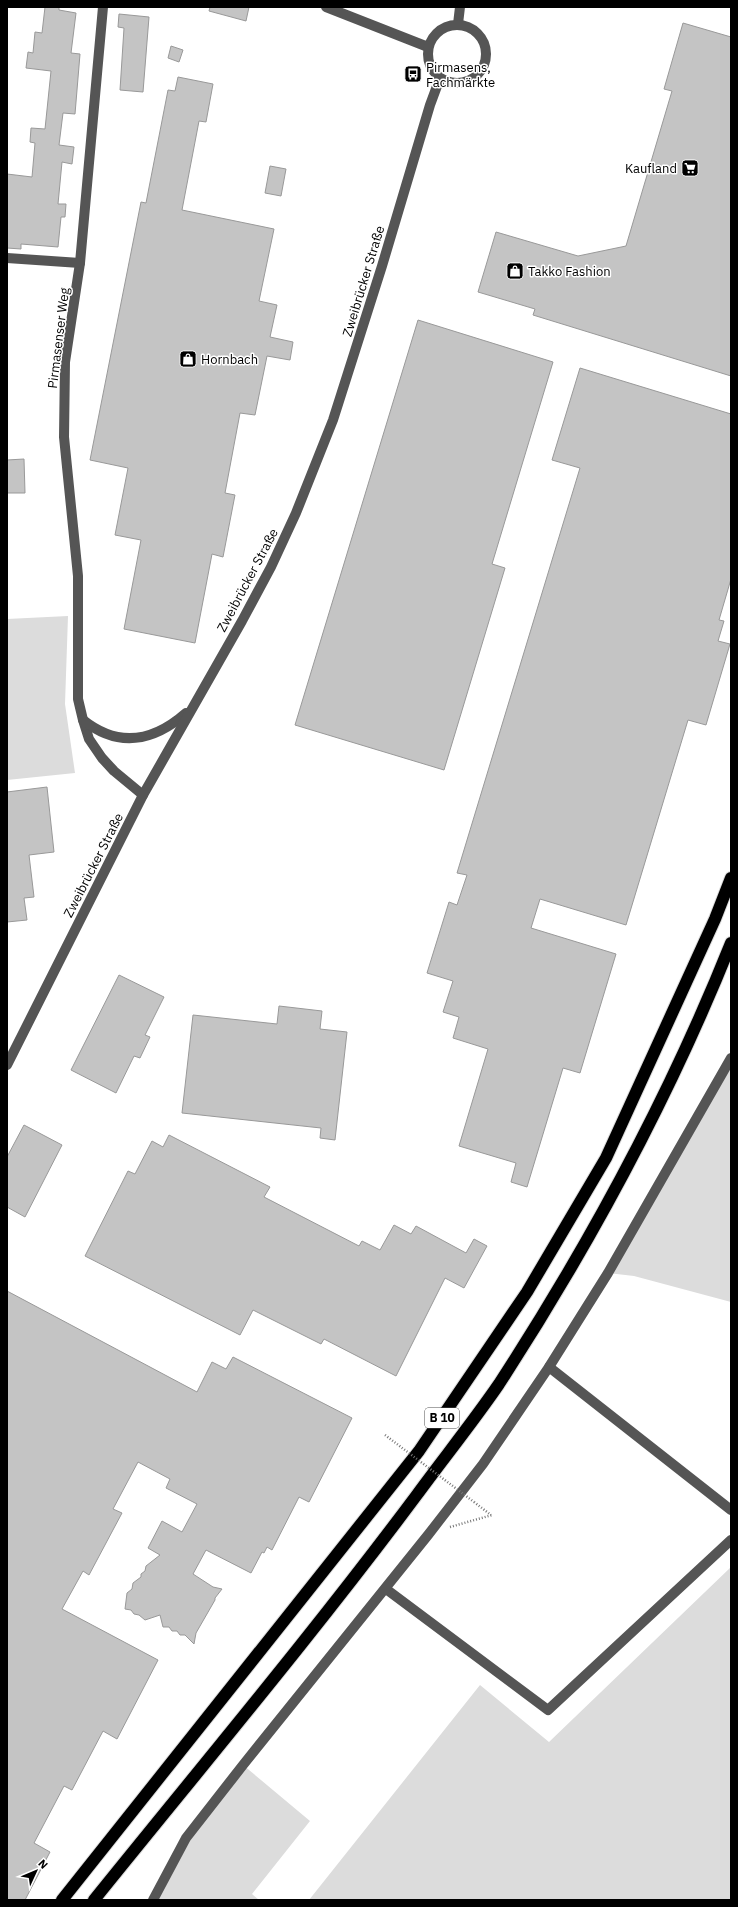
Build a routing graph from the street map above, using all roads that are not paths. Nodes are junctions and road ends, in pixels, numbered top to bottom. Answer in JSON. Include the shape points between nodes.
{"nodes":[{"id":1,"x":103,"y":7,"type":"edge"},
{"id":2,"x":326,"y":7,"type":"edge"},
{"id":3,"x":460,"y":7,"type":"edge"},
{"id":4,"x":458,"y":24,"type":"junction"},
{"id":5,"x":428,"y":47,"type":"junction"},
{"id":6,"x":440,"y":78,"type":"junction"},
{"id":7,"x":7,"y":258,"type":"edge"},
{"id":8,"x":80,"y":263,"type":"junction"},
{"id":9,"x":190,"y":710,"type":"junction"},
{"id":10,"x":83,"y":720,"type":"junction"},
{"id":11,"x":143,"y":795,"type":"junction"},
{"id":12,"x":731,"y":878,"type":"edge"},
{"id":13,"x":731,"y":943,"type":"edge"},
{"id":14,"x":731,"y":1058,"type":"edge"},
{"id":15,"x":7,"y":1065,"type":"edge"},
{"id":16,"x":549,"y":1367,"type":"junction"},
{"id":17,"x":731,"y":1510,"type":"edge"},
{"id":18,"x":731,"y":1540,"type":"edge"},
{"id":19,"x":386,"y":1589,"type":"junction"},
{"id":20,"x":62,"y":1900,"type":"edge"},
{"id":21,"x":94,"y":1900,"type":"edge"},
{"id":22,"x":153,"y":1900,"type":"edge"}],
"edges":[{"from":1,"to":8,"type":"street","name":"Pirmasenser Weg"},
{"from":2,"to":5,"type":"street"},
{"from":3,"to":4,"type":"street"},
{"from":4,"to":5,"type":"street","via":[[450,25],[436,33]]},
{"from":4,"to":6,"type":"street","via":[[476,32],[482,39],[486,56],[483,65],[473,78],[465,81],[456,82]]},
{"from":5,"to":6,"type":"street","via":[[429,64]]},
{"from":6,"to":9,"type":"street","name":"Zweibrücker Straße","via":[[323,448],[271,567]]},
{"from":7,"to":8,"type":"street"},
{"from":8,"to":10,"type":"street","name":"Pirmasenser Weg","via":[[65,362],[64,437],[78,576],[78,699]]},
{"from":9,"to":10,"type":"street","via":[[164,729],[141,738],[111,736],[97,731]]},
{"from":9,"to":11,"type":"street","name":"Zweibrücker Straße"},
{"from":10,"to":11,"type":"street","name":"Pirmasenser Weg","via":[[90,739],[102,758]]},
{"from":11,"to":15,"type":"street","name":"Zweibrücker Straße"},
{"from":12,"to":20,"type":"highway","number":"B 10","via":[[715,919],[606,1158],[527,1292],[419,1451]]},
{"from":13,"to":21,"type":"highway","number":"B 10","via":[[706,1007],[659,1107],[585,1246],[497,1386],[372,1555]]},
{"from":14,"to":16,"type":"street","via":[[608,1273]]},
{"from":16,"to":17,"type":"street"},
{"from":16,"to":19,"type":"street","via":[[483,1464]]},
{"from":18,"to":19,"type":"street","via":[[548,1710]]},
{"from":19,"to":22,"type":"street","via":[[186,1838]]}]}
